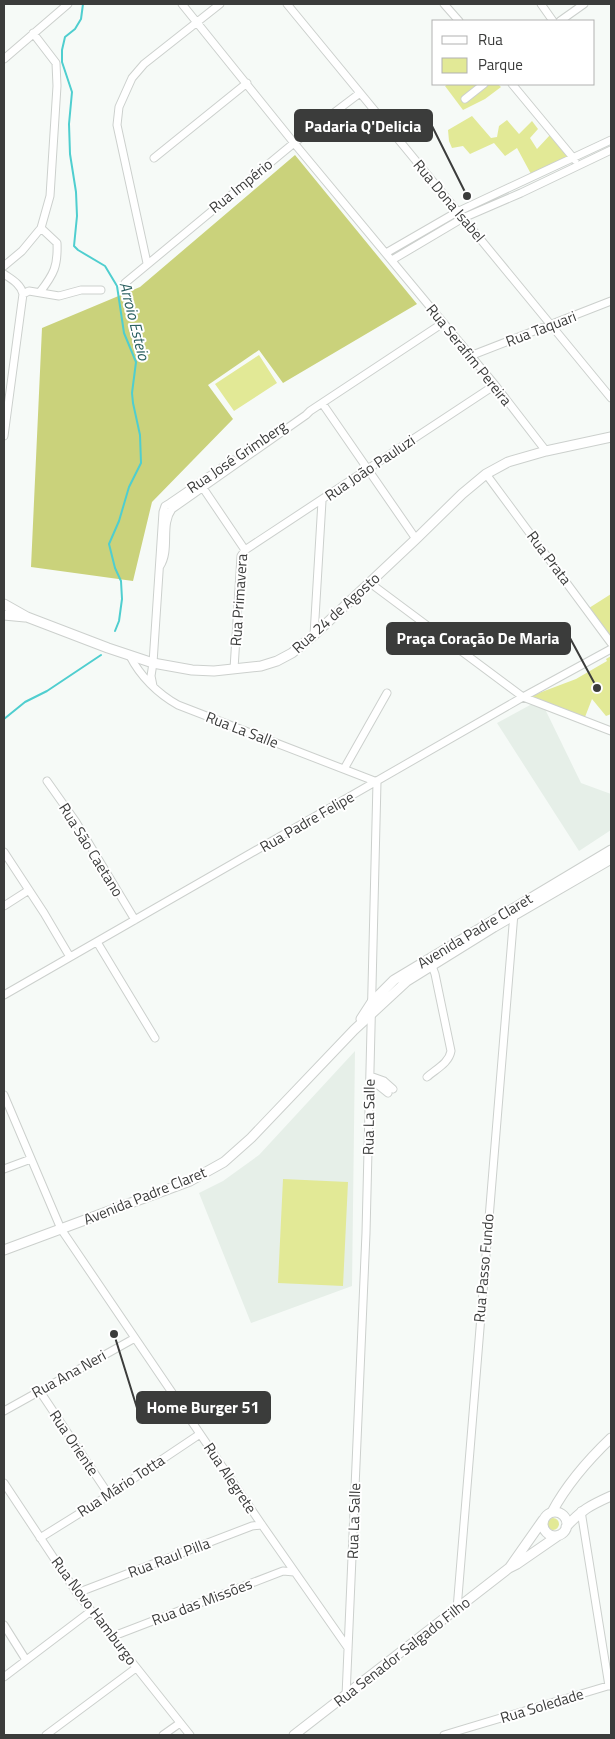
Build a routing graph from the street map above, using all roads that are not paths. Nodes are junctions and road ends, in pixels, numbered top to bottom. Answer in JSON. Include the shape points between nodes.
{"nodes":[{"id":1,"x":68,"y":4,"type":"edge"},
{"id":2,"x":182,"y":4,"type":"edge"},
{"id":3,"x":220,"y":4,"type":"edge"},
{"id":4,"x":286,"y":4,"type":"edge"},
{"id":5,"x":444,"y":4,"type":"edge"},
{"id":6,"x":541,"y":4,"type":"edge"},
{"id":7,"x":584,"y":4,"type":"edge"},
{"id":8,"x":59,"y":6,"type":"edge"},
{"id":9,"x":458,"y":20,"type":"edge"},
{"id":10,"x":552,"y":20,"type":"edge"},
{"id":11,"x":561,"y":20,"type":"edge"},
{"id":12,"x":197,"y":22,"type":"junction"},
{"id":13,"x":34,"y":33,"type":"junction"},
{"id":14,"x":4,"y":59,"type":"edge"},
{"id":15,"x":246,"y":83,"type":"junction"},
{"id":16,"x":483,"y":85,"type":"edge"},
{"id":17,"x":513,"y":85,"type":"edge"},
{"id":18,"x":360,"y":93,"type":"junction"},
{"id":19,"x":465,"y":98,"type":"dead end"},
{"id":20,"x":611,"y":140,"type":"edge"},
{"id":21,"x":294,"y":143,"type":"junction"},
{"id":22,"x":596,"y":147,"type":"junction"},
{"id":23,"x":611,"y":150,"type":"edge"},
{"id":24,"x":600,"y":155,"type":"junction"},
{"id":25,"x":154,"y":158,"type":"dead end"},
{"id":26,"x":573,"y":158,"type":"junction"},
{"id":27,"x":579,"y":165,"type":"junction"},
{"id":28,"x":546,"y":171,"type":"junction"},
{"id":29,"x":550,"y":179,"type":"junction"},
{"id":30,"x":517,"y":185,"type":"junction"},
{"id":31,"x":521,"y":193,"type":"junction"},
{"id":32,"x":488,"y":198,"type":"junction"},
{"id":33,"x":491,"y":206,"type":"junction"},
{"id":34,"x":458,"y":212,"type":"junction"},
{"id":35,"x":463,"y":218,"type":"junction"},
{"id":36,"x":42,"y":228,"type":"junction"},
{"id":37,"x":386,"y":253,"type":"junction"},
{"id":38,"x":392,"y":260,"type":"junction"},
{"id":39,"x":147,"y":263,"type":"junction"},
{"id":40,"x":4,"y":266,"type":"edge"},
{"id":41,"x":4,"y":274,"type":"edge"},
{"id":42,"x":125,"y":282,"type":"dead end"},
{"id":43,"x":101,"y":290,"type":"dead end"},
{"id":44,"x":40,"y":292,"type":"junction"},
{"id":45,"x":23,"y":294,"type":"junction"},
{"id":46,"x":611,"y":301,"type":"edge"},
{"id":47,"x":443,"y":323,"type":"junction"},
{"id":48,"x":551,"y":324,"type":"junction"},
{"id":49,"x":470,"y":356,"type":"junction"},
{"id":50,"x":495,"y":385,"type":"junction"},
{"id":51,"x":611,"y":398,"type":"edge"},
{"id":52,"x":322,"y":403,"type":"junction"},
{"id":53,"x":4,"y":436,"type":"edge"},
{"id":54,"x":611,"y":437,"type":"edge"},
{"id":55,"x":546,"y":451,"type":"junction"},
{"id":56,"x":367,"y":470,"type":"junction"},
{"id":57,"x":486,"y":474,"type":"junction"},
{"id":58,"x":201,"y":486,"type":"junction"},
{"id":59,"x":322,"y":501,"type":"junction"},
{"id":60,"x":416,"y":539,"type":"junction"},
{"id":61,"x":245,"y":550,"type":"junction"},
{"id":62,"x":370,"y":583,"type":"junction"},
{"id":63,"x":4,"y":604,"type":"edge"},
{"id":64,"x":4,"y":615,"type":"edge"},
{"id":65,"x":27,"y":617,"type":"junction"},
{"id":66,"x":314,"y":635,"type":"junction"},
{"id":67,"x":611,"y":643,"type":"edge"},
{"id":68,"x":611,"y":649,"type":"edge"},
{"id":69,"x":130,"y":656,"type":"junction"},
{"id":70,"x":153,"y":663,"type":"junction"},
{"id":71,"x":234,"y":670,"type":"junction"},
{"id":72,"x":153,"y":686,"type":"junction"},
{"id":73,"x":387,"y":693,"type":"dead end"},
{"id":74,"x":523,"y":698,"type":"junction"},
{"id":75,"x":611,"y":731,"type":"edge"},
{"id":76,"x":344,"y":769,"type":"junction"},
{"id":77,"x":47,"y":781,"type":"dead end"},
{"id":78,"x":377,"y":782,"type":"junction"},
{"id":79,"x":611,"y":850,"type":"edge"},
{"id":80,"x":4,"y":852,"type":"edge"},
{"id":81,"x":611,"y":859,"type":"edge"},
{"id":82,"x":29,"y":890,"type":"junction"},
{"id":83,"x":530,"y":902,"type":"junction"},
{"id":84,"x":4,"y":906,"type":"edge"},
{"id":85,"x":510,"y":916,"type":"junction"},
{"id":86,"x":135,"y":920,"type":"junction"},
{"id":87,"x":97,"y":942,"type":"junction"},
{"id":88,"x":70,"y":957,"type":"junction"},
{"id":89,"x":432,"y":966,"type":"junction"},
{"id":90,"x":4,"y":995,"type":"edge"},
{"id":91,"x":372,"y":1002,"type":"junction"},
{"id":92,"x":370,"y":1015,"type":"junction"},
{"id":93,"x":354,"y":1030,"type":"junction"},
{"id":94,"x":155,"y":1038,"type":"dead end"},
{"id":95,"x":427,"y":1076,"type":"dead end"},
{"id":96,"x":370,"y":1080,"type":"junction"},
{"id":97,"x":390,"y":1091,"type":"dead end"},
{"id":98,"x":4,"y":1094,"type":"edge"},
{"id":99,"x":31,"y":1159,"type":"junction"},
{"id":100,"x":4,"y":1169,"type":"edge"},
{"id":101,"x":61,"y":1229,"type":"junction"},
{"id":102,"x":4,"y":1250,"type":"edge"},
{"id":103,"x":135,"y":1338,"type":"junction"},
{"id":104,"x":39,"y":1390,"type":"junction"},
{"id":105,"x":4,"y":1411,"type":"edge"},
{"id":106,"x":200,"y":1434,"type":"junction"},
{"id":107,"x":611,"y":1438,"type":"edge"},
{"id":108,"x":4,"y":1483,"type":"edge"},
{"id":109,"x":109,"y":1495,"type":"junction"},
{"id":110,"x":611,"y":1496,"type":"edge"},
{"id":111,"x":580,"y":1512,"type":"junction"},
{"id":112,"x":558,"y":1513,"type":"junction"},
{"id":113,"x":543,"y":1520,"type":"junction"},
{"id":114,"x":262,"y":1525,"type":"junction"},
{"id":115,"x":566,"y":1527,"type":"junction"},
{"id":116,"x":558,"y":1535,"type":"junction"},
{"id":117,"x":40,"y":1538,"type":"junction"},
{"id":118,"x":527,"y":1551,"type":"junction"},
{"id":119,"x":294,"y":1572,"type":"junction"},
{"id":120,"x":77,"y":1593,"type":"junction"},
{"id":121,"x":457,"y":1609,"type":"junction"},
{"id":122,"x":91,"y":1611,"type":"junction"},
{"id":123,"x":4,"y":1625,"type":"edge"},
{"id":124,"x":111,"y":1637,"type":"junction"},
{"id":125,"x":349,"y":1648,"type":"junction"},
{"id":126,"x":26,"y":1660,"type":"junction"},
{"id":127,"x":136,"y":1668,"type":"junction"},
{"id":128,"x":4,"y":1677,"type":"edge"},
{"id":129,"x":610,"y":1685,"type":"edge"},
{"id":130,"x":346,"y":1696,"type":"junction"},
{"id":131,"x":180,"y":1722,"type":"junction"},
{"id":132,"x":46,"y":1735,"type":"edge"},
{"id":133,"x":163,"y":1735,"type":"edge"},
{"id":134,"x":190,"y":1735,"type":"edge"},
{"id":135,"x":294,"y":1735,"type":"edge"},
{"id":136,"x":444,"y":1735,"type":"edge"}],
"edges":[{"from":1,"to":8,"type":"street"},
{"from":2,"to":12,"type":"street","name":"Rua Serafim Pereira"},
{"from":3,"to":12,"type":"street"},
{"from":4,"to":18,"type":"street","name":"Rua Dona Isabel"},
{"from":5,"to":9,"type":"street"},
{"from":6,"to":10,"type":"street"},
{"from":7,"to":11,"type":"street"},
{"from":8,"to":13,"type":"street"},
{"from":12,"to":15,"type":"street","name":"Rua Serafim Pereira"},
{"from":12,"to":39,"type":"street","via":[[144,64],[132,78],[119,107],[117,125]]},
{"from":13,"to":14,"type":"street"},
{"from":13,"to":36,"type":"street","via":[[56,63],[57,86],[50,196]]},
{"from":15,"to":21,"type":"street","name":"Rua Serafim Pereira"},
{"from":15,"to":25,"type":"street"},
{"from":16,"to":19,"type":"street"},
{"from":17,"to":26,"type":"street"},
{"from":18,"to":21,"type":"street","name":"Rua Império"},
{"from":18,"to":34,"type":"street","name":"Rua Dona Isabel"},
{"from":20,"to":22,"type":"street"},
{"from":21,"to":37,"type":"street","name":"Rua Serafim Pereira"},
{"from":21,"to":39,"type":"street","name":"Rua Império"},
{"from":22,"to":24,"type":"street"},
{"from":22,"to":26,"type":"street"},
{"from":23,"to":24,"type":"street"},
{"from":24,"to":27,"type":"street"},
{"from":26,"to":27,"type":"street"},
{"from":26,"to":28,"type":"street"},
{"from":27,"to":29,"type":"street"},
{"from":28,"to":29,"type":"street"},
{"from":28,"to":30,"type":"street"},
{"from":29,"to":31,"type":"street"},
{"from":30,"to":31,"type":"street"},
{"from":30,"to":32,"type":"street"},
{"from":31,"to":33,"type":"street"},
{"from":32,"to":33,"type":"street"},
{"from":32,"to":34,"type":"street"},
{"from":33,"to":35,"type":"street"},
{"from":34,"to":35,"type":"street","name":"Rua Dona Isabel"},
{"from":34,"to":37,"type":"street"},
{"from":35,"to":38,"type":"street"},
{"from":35,"to":48,"type":"street","name":"Rua Dona Isabel"},
{"from":36,"to":40,"type":"street"},
{"from":36,"to":44,"type":"street","via":[[56,242],[57,260],[55,270]]},
{"from":37,"to":38,"type":"street","name":"Rua Serafim Pereira"},
{"from":38,"to":47,"type":"street","name":"Rua Serafim Pereira"},
{"from":39,"to":42,"type":"street","name":"Rua Império"},
{"from":41,"to":45,"type":"street","via":[[20,287]]},
{"from":43,"to":44,"type":"street","via":[[81,290],[59,296]]},
{"from":44,"to":45,"type":"street"},
{"from":45,"to":53,"type":"street"},
{"from":46,"to":48,"type":"street","name":"Rua Taquari"},
{"from":47,"to":49,"type":"street","name":"Rua Serafim Pereira"},
{"from":47,"to":52,"type":"street","name":"Rua José Grimberg"},
{"from":48,"to":49,"type":"street","name":"Rua Taquari"},
{"from":48,"to":51,"type":"street","name":"Rua Dona Isabel"},
{"from":49,"to":50,"type":"street","name":"Rua Serafim Pereira"},
{"from":50,"to":55,"type":"street","name":"Rua Serafim Pereira"},
{"from":50,"to":56,"type":"street","name":"Rua João Pauluzi"},
{"from":52,"to":56,"type":"street"},
{"from":52,"to":58,"type":"street","name":"Rua José Grimberg"},
{"from":54,"to":55,"type":"main road","name":"Rua 24 de Agosto"},
{"from":55,"to":57,"type":"main road","name":"Rua 24 de Agosto","via":[[508,462]]},
{"from":56,"to":59,"type":"street","name":"Rua João Pauluzi"},
{"from":56,"to":60,"type":"street"},
{"from":57,"to":60,"type":"main road","name":"Rua 24 de Agosto"},
{"from":57,"to":67,"type":"street","name":"Rua Prata"},
{"from":58,"to":61,"type":"street","name":"Rua Primavera"},
{"from":58,"to":70,"type":"street","name":"Rua José Grimberg","via":[[169,508],[161,523]]},
{"from":59,"to":61,"type":"street","name":"Rua João Pauluzi"},
{"from":59,"to":66,"type":"street"},
{"from":60,"to":62,"type":"main road","name":"Rua 24 de Agosto"},
{"from":61,"to":71,"type":"street","name":"Rua Primavera","via":[[241,556]]},
{"from":62,"to":66,"type":"main road","name":"Rua 24 de Agosto"},
{"from":62,"to":74,"type":"street"},
{"from":63,"to":65,"type":"main road","name":"Rua 24 de Agosto"},
{"from":64,"to":65,"type":"main road","name":"Rua 24 de Agosto"},
{"from":65,"to":69,"type":"main road","name":"Rua 24 de Agosto"},
{"from":66,"to":71,"type":"main road","name":"Rua 24 de Agosto","via":[[278,661]]},
{"from":68,"to":74,"type":"street","name":"Rua Padre Felipe"},
{"from":69,"to":70,"type":"main road","name":"Rua 24 de Agosto"},
{"from":69,"to":72,"type":"street","name":"Rua La Salle","via":[[135,667]]},
{"from":70,"to":71,"type":"main road","name":"Rua 24 de Agosto","via":[[192,670]]},
{"from":70,"to":72,"type":"street"},
{"from":72,"to":76,"type":"street","name":"Rua La Salle","via":[[178,705]]},
{"from":73,"to":76,"type":"street"},
{"from":74,"to":75,"type":"street"},
{"from":74,"to":78,"type":"street","name":"Rua Padre Felipe"},
{"from":76,"to":78,"type":"street","name":"Rua La Salle"},
{"from":77,"to":86,"type":"street","name":"Rua São Caetano","via":[[76,822]]},
{"from":78,"to":86,"type":"street","name":"Rua Padre Felipe"},
{"from":78,"to":91,"type":"street","name":"Rua La Salle"},
{"from":79,"to":83,"type":"main road","name":"Avenida Padre Claret"},
{"from":80,"to":82,"type":"street"},
{"from":81,"to":83,"type":"main road","name":"Avenida Padre Claret"},
{"from":82,"to":84,"type":"street"},
{"from":82,"to":88,"type":"street"},
{"from":83,"to":85,"type":"main road","name":"Avenida Padre Claret"},
{"from":85,"to":89,"type":"main road","name":"Avenida Padre Claret"},
{"from":85,"to":91,"type":"main road","name":"Avenida Padre Claret","via":[[394,980]]},
{"from":85,"to":121,"type":"street","name":"Rua Passo Fundo"},
{"from":86,"to":87,"type":"street","name":"Rua Padre Felipe"},
{"from":87,"to":88,"type":"street","name":"Rua Padre Felipe"},
{"from":87,"to":94,"type":"street"},
{"from":88,"to":90,"type":"street","name":"Rua Padre Felipe"},
{"from":89,"to":92,"type":"main road","name":"Avenida Padre Claret","via":[[396,990]]},
{"from":89,"to":95,"type":"street","via":[[450,1058]]},
{"from":91,"to":92,"type":"street","name":"Rua La Salle"},
{"from":91,"to":93,"type":"main road","name":"Avenida Padre Claret"},
{"from":92,"to":93,"type":"main road","name":"Avenida Padre Claret"},
{"from":92,"to":96,"type":"street","name":"Rua La Salle"},
{"from":93,"to":101,"type":"main road","name":"Avenida Padre Claret","via":[[224,1162],[190,1181]]},
{"from":96,"to":97,"type":"street","via":[[384,1081]]},
{"from":96,"to":125,"type":"street","name":"Rua La Salle"},
{"from":98,"to":99,"type":"street","name":"Rua Alegrete"},
{"from":99,"to":100,"type":"street"},
{"from":99,"to":101,"type":"street","name":"Rua Alegrete"},
{"from":101,"to":102,"type":"main road","name":"Avenida Padre Claret"},
{"from":101,"to":103,"type":"street","name":"Rua Alegrete"},
{"from":103,"to":104,"type":"street","name":"Rua Ana Neri"},
{"from":103,"to":106,"type":"street","name":"Rua Alegrete"},
{"from":104,"to":105,"type":"street","name":"Rua Ana Neri"},
{"from":104,"to":109,"type":"street","name":"Rua Oriente"},
{"from":106,"to":109,"type":"street","name":"Rua Mário Totta"},
{"from":106,"to":114,"type":"street","name":"Rua Alegrete"},
{"from":107,"to":112,"type":"main road","via":[[560,1497]]},
{"from":108,"to":117,"type":"street","name":"Rua Novo Hamburgo"},
{"from":109,"to":117,"type":"street","name":"Rua Mário Totta"},
{"from":110,"to":111,"type":"main road"},
{"from":111,"to":112,"type":"main road"},
{"from":111,"to":115,"type":"main road"},
{"from":111,"to":129,"type":"street"},
{"from":112,"to":113,"type":"main road","via":[[548,1514]]},
{"from":112,"to":115,"type":"main road","via":[[566,1518]]},
{"from":113,"to":116,"type":"main road","via":[[543,1527],[548,1533]]},
{"from":113,"to":118,"type":"main road","name":"Rua Senador Salgado Filho"},
{"from":114,"to":119,"type":"street","name":"Rua Alegrete"},
{"from":114,"to":120,"type":"street","name":"Rua Raul Pilla","via":[[252,1526]]},
{"from":115,"to":116,"type":"main road"},
{"from":116,"to":118,"type":"main road","name":"Rua Senador Salgado Filho"},
{"from":117,"to":120,"type":"street","name":"Rua Novo Hamburgo"},
{"from":118,"to":121,"type":"main road","name":"Rua Senador Salgado Filho","via":[[517,1564]]},
{"from":119,"to":124,"type":"street","name":"Rua das Missões","via":[[283,1571]]},
{"from":119,"to":125,"type":"street","name":"Rua Alegrete"},
{"from":120,"to":122,"type":"street","name":"Rua Novo Hamburgo"},
{"from":121,"to":130,"type":"main road","name":"Rua Senador Salgado Filho"},
{"from":122,"to":124,"type":"street","name":"Rua Novo Hamburgo"},
{"from":122,"to":126,"type":"street"},
{"from":123,"to":126,"type":"street"},
{"from":124,"to":127,"type":"street","name":"Rua Novo Hamburgo"},
{"from":125,"to":130,"type":"street","name":"Rua La Salle"},
{"from":126,"to":128,"type":"street"},
{"from":127,"to":131,"type":"street","name":"Rua Novo Hamburgo"},
{"from":127,"to":132,"type":"street"},
{"from":129,"to":136,"type":"street","name":"Rua Soledade"},
{"from":130,"to":135,"type":"main road","name":"Rua Senador Salgado Filho"},
{"from":131,"to":133,"type":"street"},
{"from":131,"to":134,"type":"street","name":"Rua Novo Hamburgo"}]}
